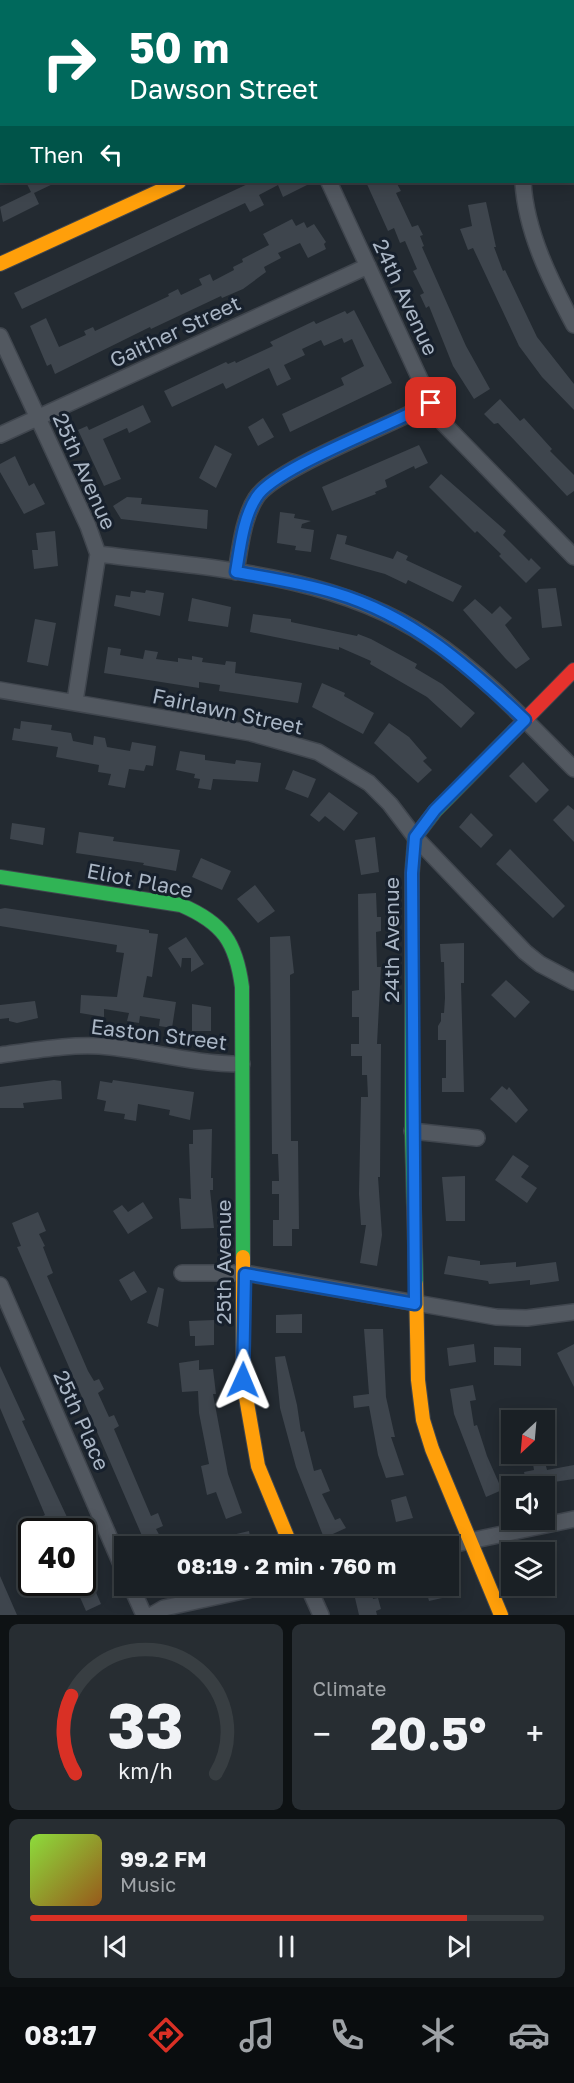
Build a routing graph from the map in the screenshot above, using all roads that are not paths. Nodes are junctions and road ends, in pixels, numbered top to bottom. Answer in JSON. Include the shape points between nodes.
{"nodes":[{"id":1,"x":177,"y":183,"type":"edge"},
{"id":2,"x":329,"y":183,"type":"edge"},
{"id":3,"x":523,"y":183,"type":"edge"},
{"id":4,"x":0,"y":264,"type":"edge"},
{"id":5,"x":368,"y":266,"type":"junction"},
{"id":6,"x":574,"y":325,"type":"edge"},
{"id":7,"x":0,"y":336,"type":"edge"},
{"id":8,"x":431,"y":403,"type":"junction"},
{"id":9,"x":38,"y":417,"type":"junction"},
{"id":10,"x":0,"y":435,"type":"edge"},
{"id":11,"x":98,"y":554,"type":"junction"},
{"id":12,"x":574,"y":557,"type":"edge"},
{"id":13,"x":236,"y":572,"type":"junction"},
{"id":14,"x":574,"y":670,"type":"edge"},
{"id":15,"x":0,"y":690,"type":"edge"},
{"id":16,"x":75,"y":701,"type":"junction"},
{"id":17,"x":525,"y":720,"type":"junction"},
{"id":18,"x":574,"y":769,"type":"edge"},
{"id":19,"x":415,"y":837,"type":"junction"},
{"id":20,"x":0,"y":877,"type":"edge"},
{"id":21,"x":574,"y":982,"type":"edge"},
{"id":22,"x":242,"y":1005,"type":"joint"},
{"id":23,"x":0,"y":1054,"type":"edge"},
{"id":24,"x":242,"y":1064,"type":"junction"},
{"id":25,"x":412,"y":1131,"type":"junction"},
{"id":26,"x":477,"y":1138,"type":"dead end"},
{"id":27,"x":182,"y":1273,"type":"dead end"},
{"id":28,"x":245,"y":1274,"type":"junction"},
{"id":29,"x":0,"y":1285,"type":"edge"},
{"id":30,"x":415,"y":1304,"type":"junction"},
{"id":31,"x":574,"y":1312,"type":"edge"},
{"id":32,"x":574,"y":1519,"type":"edge"},
{"id":33,"x":287,"y":1536,"type":"edge"},
{"id":34,"x":469,"y":1542,"type":"junction"},
{"id":35,"x":459,"y":1544,"type":"edge"},
{"id":36,"x":114,"y":1548,"type":"edge"},
{"id":37,"x":135,"y":1596,"type":"edge"},
{"id":38,"x":219,"y":1596,"type":"edge"},
{"id":39,"x":312,"y":1596,"type":"edge"},
{"id":40,"x":144,"y":1615,"type":"edge"},
{"id":41,"x":152,"y":1615,"type":"edge"},
{"id":42,"x":321,"y":1615,"type":"edge"},
{"id":43,"x":501,"y":1615,"type":"edge"}],
"edges":[{"from":1,"to":4,"type":"street"},
{"from":2,"to":5,"type":"street","name":"24th Avenue"},
{"from":3,"to":6,"type":"street","via":[[524,204],[536,244]]},
{"from":5,"to":8,"type":"street","name":"24th Avenue"},
{"from":5,"to":9,"type":"street","name":"Gaither Street"},
{"from":7,"to":9,"type":"street","name":"25th Avenue"},
{"from":8,"to":12,"type":"street","name":"24th Avenue","via":[[458,441]]},
{"from":8,"to":13,"type":"street","via":[[264,487],[254,500]]},
{"from":9,"to":10,"type":"street","name":"Gaither Street"},
{"from":9,"to":11,"type":"street","name":"25th Avenue"},
{"from":11,"to":13,"type":"street"},
{"from":11,"to":16,"type":"street","name":"25th Avenue"},
{"from":13,"to":17,"type":"street","via":[[336,593],[401,622],[473,671]]},
{"from":14,"to":17,"type":"street"},
{"from":15,"to":16,"type":"street","name":"Fairlawn Street"},
{"from":16,"to":19,"type":"street","name":"Fairlawn Street","via":[[251,733],[318,752],[369,783]]},
{"from":17,"to":18,"type":"street"},
{"from":17,"to":19,"type":"street","via":[[435,810]]},
{"from":19,"to":21,"type":"street","name":"Fairlawn Street","via":[[525,952]]},
{"from":19,"to":25,"type":"street","name":"24th Avenue"},
{"from":20,"to":22,"type":"street","name":"Eliot Place","via":[[181,905],[201,913],[224,931],[238,958]]},
{"from":22,"to":24,"type":"street","name":"25th Avenue"},
{"from":23,"to":24,"type":"street","name":"Easton Street","via":[[75,1046],[110,1047],[206,1064]]},
{"from":24,"to":28,"type":"street","name":"25th Avenue"},
{"from":25,"to":26,"type":"street"},
{"from":25,"to":30,"type":"street","name":"24th Avenue"},
{"from":27,"to":28,"type":"street"},
{"from":28,"to":30,"type":"street"},
{"from":28,"to":33,"type":"street","name":"25th Avenue","via":[[243,1380],[249,1426],[258,1466]]},
{"from":29,"to":36,"type":"street","name":"25th Place"},
{"from":30,"to":31,"type":"street","via":[[496,1317]]},
{"from":30,"to":34,"type":"street","name":"24th Avenue","via":[[423,1420]]},
{"from":32,"to":34,"type":"street"},
{"from":34,"to":35,"type":"street"},
{"from":34,"to":43,"type":"street","name":"24th Avenue"},
{"from":37,"to":40,"type":"street"},
{"from":38,"to":41,"type":"street","via":[[164,1608]]},
{"from":39,"to":42,"type":"street"}]}
